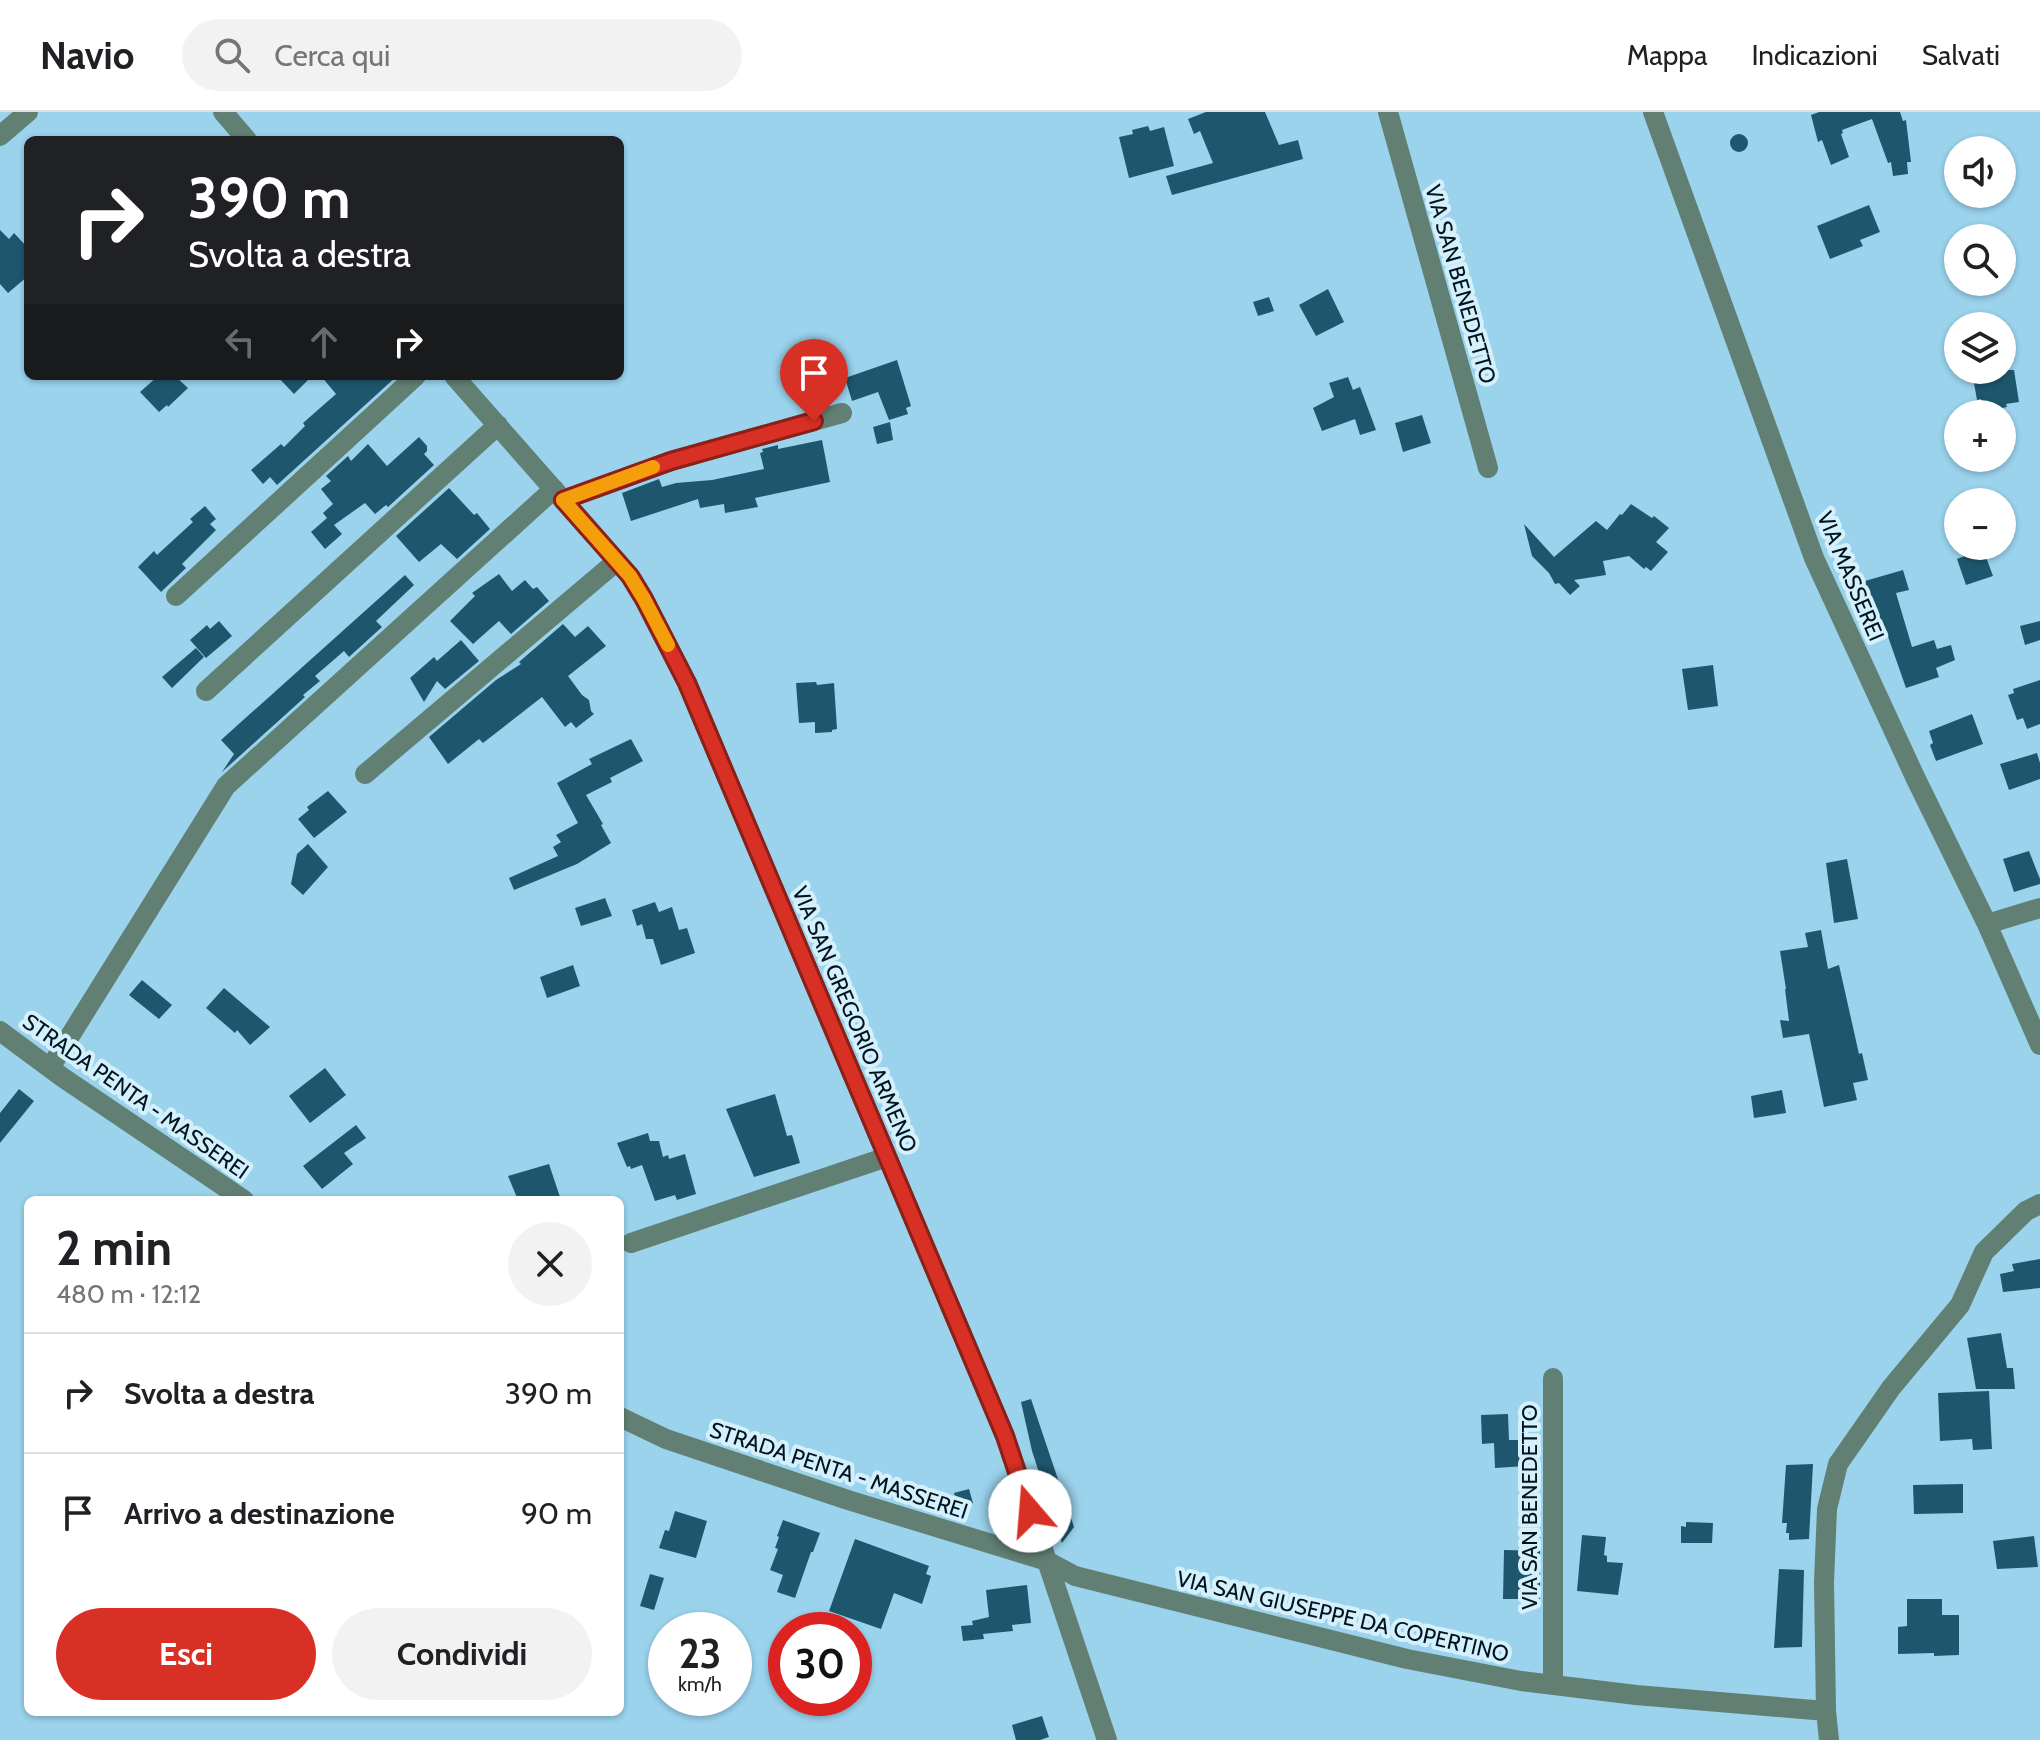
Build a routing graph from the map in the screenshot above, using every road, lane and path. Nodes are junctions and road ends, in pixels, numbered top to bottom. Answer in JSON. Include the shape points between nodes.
{"nodes":[{"id":1,"x":28,"y":112,"type":"edge"},
{"id":2,"x":223,"y":112,"type":"edge"},
{"id":3,"x":1388,"y":112,"type":"edge"},
{"id":4,"x":1653,"y":112,"type":"edge"},
{"id":5,"x":0,"y":136,"type":"edge"},
{"id":6,"x":244,"y":136,"type":"edge"},
{"id":7,"x":412,"y":380,"type":"edge"},
{"id":8,"x":458,"y":380,"type":"edge"},
{"id":9,"x":842,"y":413,"type":"dead end"},
{"id":10,"x":498,"y":425,"type":"junction"},
{"id":11,"x":1488,"y":468,"type":"dead end"},
{"id":12,"x":558,"y":495,"type":"junction"},
{"id":13,"x":617,"y":561,"type":"junction"},
{"id":14,"x":176,"y":596,"type":"dead end"},
{"id":15,"x":206,"y":691,"type":"dead end"},
{"id":16,"x":365,"y":774,"type":"dead end"},
{"id":17,"x":2040,"y":908,"type":"edge"},
{"id":18,"x":1987,"y":924,"type":"junction"},
{"id":19,"x":0,"y":1031,"type":"edge"},
{"id":20,"x":2040,"y":1045,"type":"edge"},
{"id":21,"x":50,"y":1068,"type":"junction"},
{"id":22,"x":887,"y":1157,"type":"junction"},
{"id":23,"x":238,"y":1196,"type":"edge"},
{"id":24,"x":2040,"y":1204,"type":"edge"},
{"id":25,"x":631,"y":1243,"type":"dead end"},
{"id":26,"x":1553,"y":1378,"type":"dead end"},
{"id":27,"x":624,"y":1419,"type":"edge"},
{"id":28,"x":1047,"y":1561,"type":"junction"},
{"id":29,"x":1553,"y":1685,"type":"junction"},
{"id":30,"x":1826,"y":1711,"type":"junction"},
{"id":31,"x":1107,"y":1740,"type":"edge"},
{"id":32,"x":1829,"y":1740,"type":"edge"}],
"edges":[{"from":1,"to":5,"type":"street"},
{"from":2,"to":6,"type":"street"},
{"from":3,"to":11,"type":"street","name":"VIA SAN BENEDETTO"},
{"from":4,"to":18,"type":"street","name":"VIA MASSEREI","via":[[1814,558]]},
{"from":7,"to":14,"type":"street"},
{"from":8,"to":10,"type":"street","name":"VIA SAN GREGORIO ARMENO"},
{"from":9,"to":12,"type":"street"},
{"from":10,"to":12,"type":"street","name":"VIA SAN GREGORIO ARMENO"},
{"from":10,"to":15,"type":"street"},
{"from":12,"to":13,"type":"street","name":"VIA SAN GREGORIO ARMENO"},
{"from":12,"to":21,"type":"street","via":[[226,786]]},
{"from":13,"to":16,"type":"street"},
{"from":13,"to":22,"type":"street","name":"VIA SAN GREGORIO ARMENO","via":[[644,599],[687,683]]},
{"from":17,"to":18,"type":"street"},
{"from":18,"to":20,"type":"street","name":"VIA MASSEREI"},
{"from":19,"to":21,"type":"street","name":"STRADA PENTA - MASSEREI"},
{"from":21,"to":23,"type":"street","name":"STRADA PENTA - MASSEREI"},
{"from":22,"to":25,"type":"street"},
{"from":22,"to":28,"type":"street","name":"VIA SAN GREGORIO ARMENO","via":[[1005,1436]]},
{"from":24,"to":30,"type":"street","via":[[1984,1252],[1960,1305],[1891,1388],[1838,1464],[1827,1509]]},
{"from":26,"to":29,"type":"street","name":"VIA SAN BENEDETTO"},
{"from":27,"to":28,"type":"street","name":"STRADA PENTA - MASSEREI","via":[[680,1444]]},
{"from":28,"to":29,"type":"street","name":"VIA SAN GIUSEPPE DA COPERTINO","via":[[1075,1576],[1287,1630],[1407,1659]]},
{"from":28,"to":31,"type":"street","name":"VIA SAN GREGORIO ARMENO"},
{"from":29,"to":30,"type":"street","name":"VIA SAN GIUSEPPE DA COPERTINO"},
{"from":30,"to":32,"type":"street"}]}
